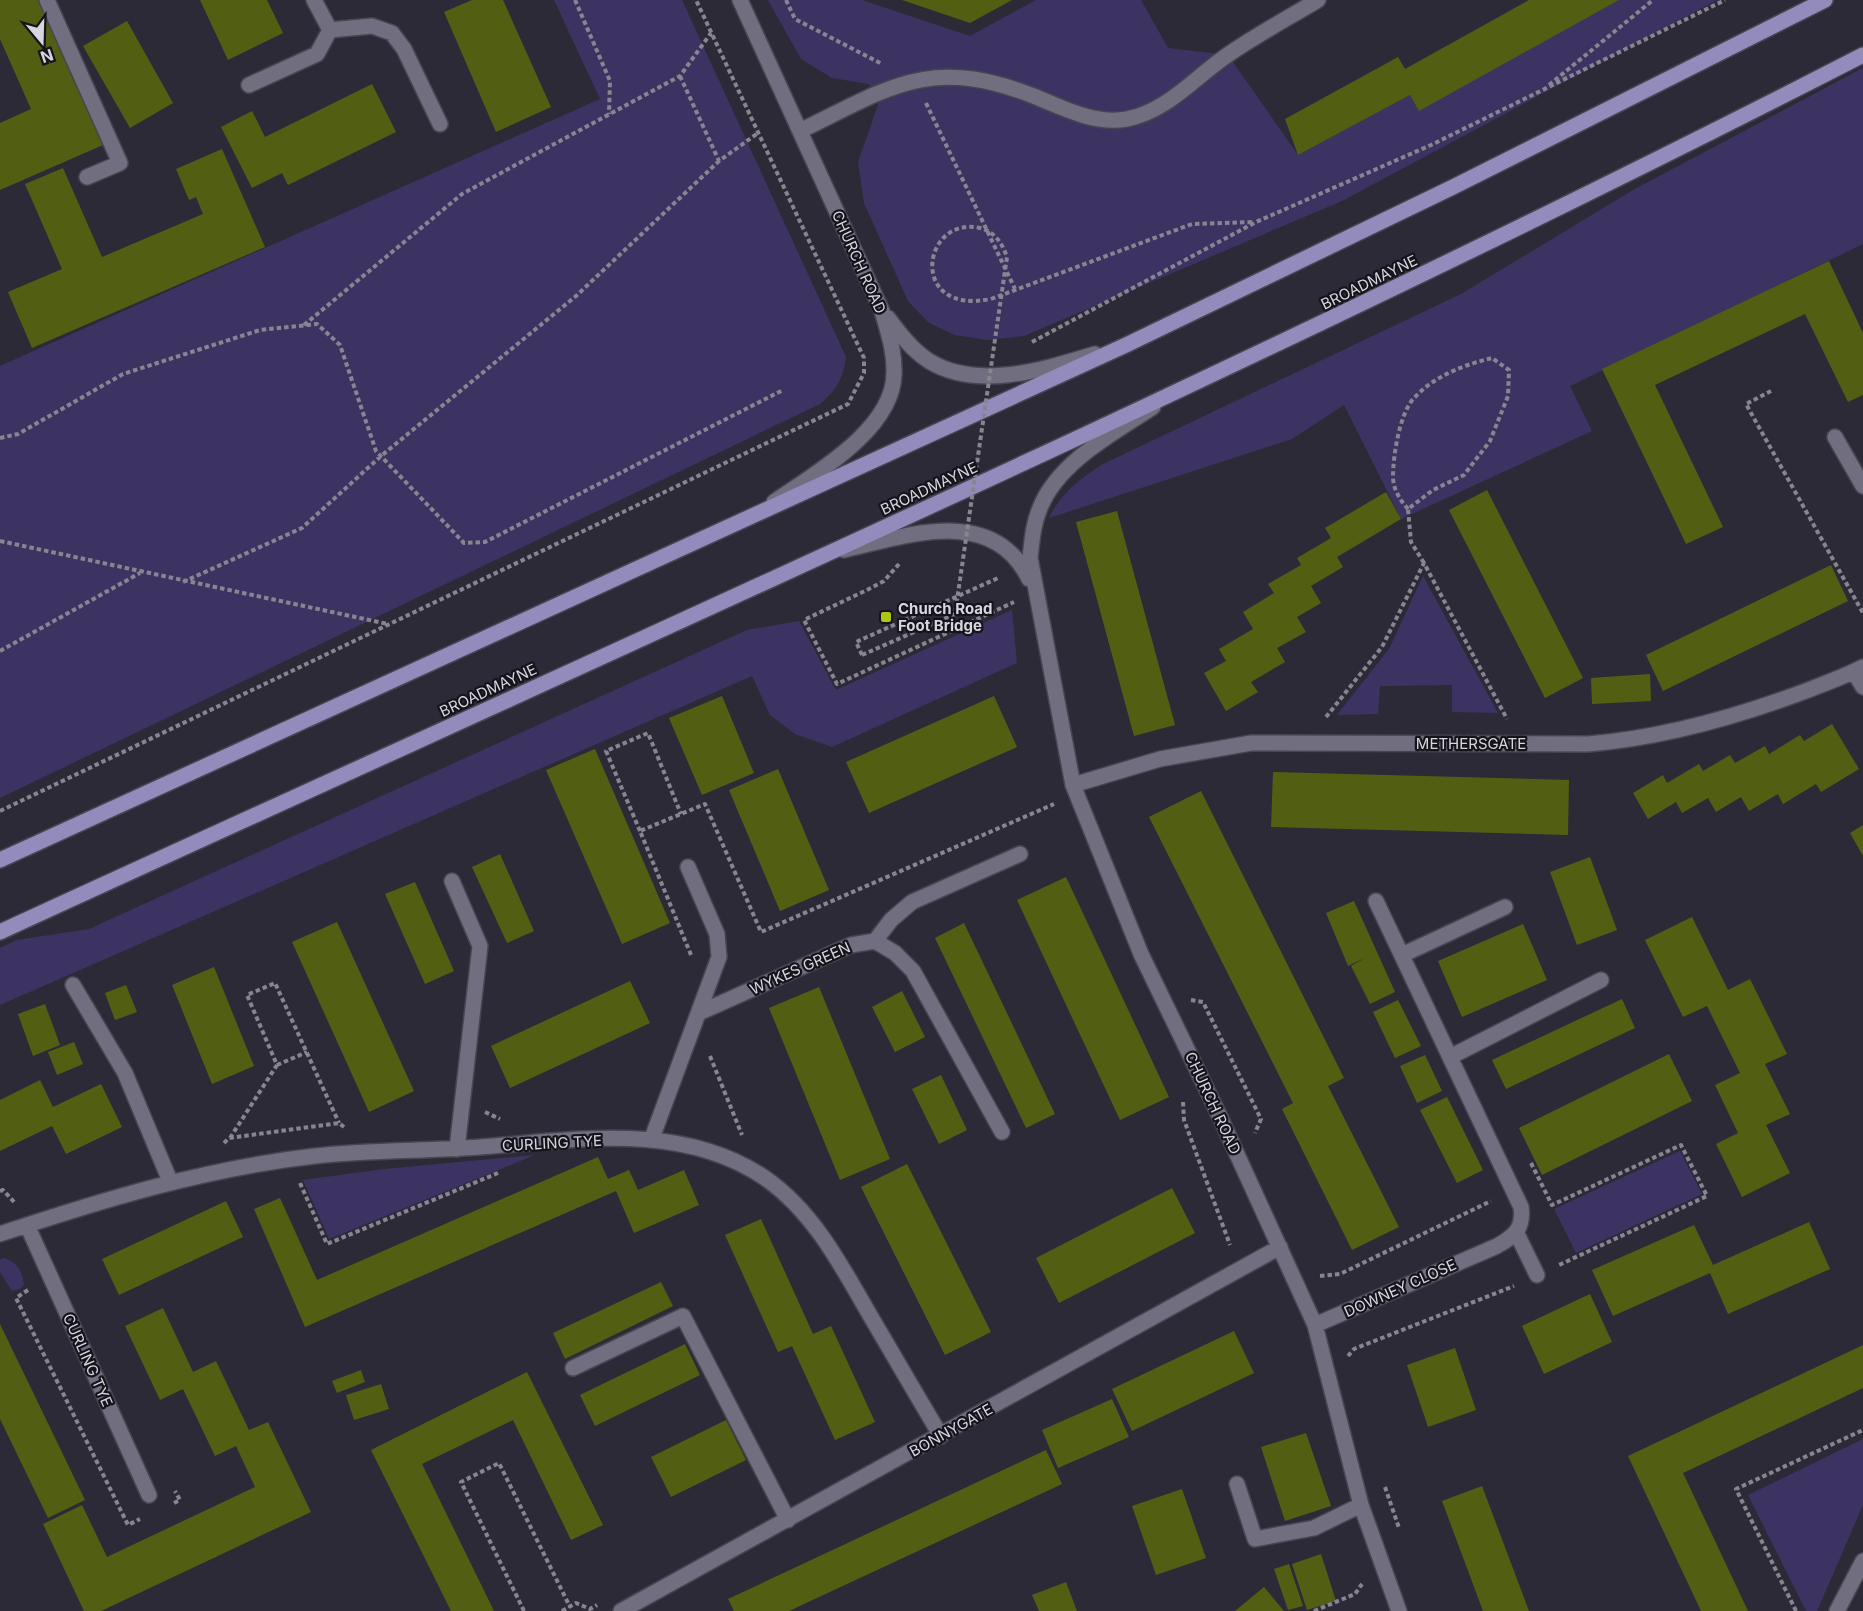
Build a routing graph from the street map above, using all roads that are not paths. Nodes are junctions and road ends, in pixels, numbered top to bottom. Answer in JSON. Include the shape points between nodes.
{"nodes":[{"id":1,"x":48,"y":0,"type":"edge"},
{"id":2,"x":314,"y":0,"type":"edge"},
{"id":3,"x":740,"y":0,"type":"edge"},
{"id":4,"x":1318,"y":0,"type":"edge"},
{"id":5,"x":1825,"y":0,"type":"edge"},
{"id":6,"x":330,"y":30,"type":"junction"},
{"id":7,"x":1863,"y":55,"type":"edge"},
{"id":8,"x":249,"y":85,"type":"dead end"},
{"id":9,"x":440,"y":124,"type":"dead end"},
{"id":10,"x":801,"y":131,"type":"junction"},
{"id":11,"x":87,"y":177,"type":"dead end"},
{"id":12,"x":882,"y":311,"type":"junction"},
{"id":13,"x":1126,"y":345,"type":"junction"},
{"id":14,"x":1165,"y":399,"type":"junction"},
{"id":15,"x":1835,"y":437,"type":"dead end"},
{"id":16,"x":1863,"y":486,"type":"edge"},
{"id":17,"x":754,"y":515,"type":"junction"},
{"id":18,"x":835,"y":552,"type":"junction"},
{"id":19,"x":1036,"y":593,"type":"junction"},
{"id":20,"x":1859,"y":670,"type":"edge"},
{"id":21,"x":1863,"y":687,"type":"edge"},
{"id":22,"x":1073,"y":785,"type":"junction"},
{"id":23,"x":1020,"y":854,"type":"dead end"},
{"id":24,"x":0,"y":860,"type":"edge"},
{"id":25,"x":688,"y":867,"type":"dead end"},
{"id":26,"x":452,"y":880,"type":"dead end"},
{"id":27,"x":1376,"y":901,"type":"dead end"},
{"id":28,"x":1505,"y":907,"type":"dead end"},
{"id":29,"x":0,"y":932,"type":"edge"},
{"id":30,"x":874,"y":941,"type":"junction"},
{"id":31,"x":1402,"y":956,"type":"junction"},
{"id":32,"x":1601,"y":980,"type":"dead end"},
{"id":33,"x":73,"y":985,"type":"dead end"},
{"id":34,"x":701,"y":1012,"type":"junction"},
{"id":35,"x":1450,"y":1057,"type":"junction"},
{"id":36,"x":1002,"y":1132,"type":"dead end"},
{"id":37,"x":652,"y":1138,"type":"junction"},
{"id":38,"x":457,"y":1149,"type":"junction"},
{"id":39,"x":170,"y":1182,"type":"junction"},
{"id":40,"x":27,"y":1225,"type":"junction"},
{"id":41,"x":0,"y":1234,"type":"edge"},
{"id":42,"x":1517,"y":1234,"type":"junction"},
{"id":43,"x":1280,"y":1247,"type":"junction"},
{"id":44,"x":1537,"y":1275,"type":"road end"},
{"id":45,"x":1315,"y":1325,"type":"junction"},
{"id":46,"x":573,"y":1368,"type":"dead end"},
{"id":47,"x":940,"y":1436,"type":"junction"},
{"id":48,"x":1238,"y":1484,"type":"dead end"},
{"id":49,"x":149,"y":1495,"type":"dead end"},
{"id":50,"x":1361,"y":1504,"type":"junction"},
{"id":51,"x":788,"y":1520,"type":"junction"},
{"id":52,"x":1863,"y":1562,"type":"edge"},
{"id":53,"x":1393,"y":1610,"type":"edge"},
{"id":54,"x":621,"y":1611,"type":"edge"},
{"id":55,"x":1837,"y":1611,"type":"edge"}],
"edges":[{"from":1,"to":11,"type":"street","via":[[120,163]]},
{"from":2,"to":6,"type":"street"},
{"from":3,"to":10,"type":"street","name":"CHURCH ROAD"},
{"from":4,"to":10,"type":"street","via":[[1228,55],[1166,103],[1128,119],[1088,117],[972,77],[931,76],[893,86]]},
{"from":5,"to":13,"type":"main road","via":[[1464,182]]},
{"from":6,"to":8,"type":"street","via":[[317,54]]},
{"from":6,"to":9,"type":"street","via":[[372,26],[392,33],[404,49]]},
{"from":7,"to":14,"type":"main road","name":"BROADMAYNE","via":[[1491,243]]},
{"from":10,"to":12,"type":"street","name":"CHURCH ROAD"},
{"from":12,"to":13,"type":"street","via":[[906,342],[929,361],[974,375],[1008,375]]},
{"from":12,"to":17,"type":"street","name":"CHURCH ROAD","via":[[892,348],[894,376],[880,414],[864,435]]},
{"from":13,"to":17,"type":"main road"},
{"from":14,"to":18,"type":"main road","name":"BROADMAYNE"},
{"from":14,"to":19,"type":"street","name":"CHURCH ROAD","via":[[1074,464],[1049,491],[1034,527],[1030,558]]},
{"from":15,"to":16,"type":"street"},
{"from":17,"to":24,"type":"main road"},
{"from":18,"to":19,"type":"street","name":"CHURCH ROAD","via":[[925,532],[951,530],[976,534],[994,541],[1022,565]]},
{"from":18,"to":29,"type":"main road","name":"BROADMAYNE"},
{"from":19,"to":22,"type":"street","name":"CHURCH ROAD"},
{"from":20,"to":21,"type":"street"},
{"from":20,"to":22,"type":"street","name":"METHERSGATE","via":[[1773,703],[1632,741],[1251,743],[1160,759]]},
{"from":22,"to":43,"type":"street","name":"CHURCH ROAD","via":[[1141,954]]},
{"from":23,"to":30,"type":"street","via":[[912,902]]},
{"from":25,"to":34,"type":"street","via":[[719,945],[718,965]]},
{"from":26,"to":38,"type":"street","via":[[480,946]]},
{"from":27,"to":31,"type":"street"},
{"from":28,"to":31,"type":"street"},
{"from":30,"to":34,"type":"street","name":"WYKES GREEN","via":[[851,945]]},
{"from":30,"to":36,"type":"street","via":[[895,953],[913,971]]},
{"from":31,"to":35,"type":"street"},
{"from":32,"to":35,"type":"street"},
{"from":33,"to":39,"type":"street","via":[[125,1073]]},
{"from":34,"to":37,"type":"street"},
{"from":35,"to":42,"type":"street","via":[[1521,1206],[1523,1217]]},
{"from":37,"to":38,"type":"street","name":"CURLING TYE"},
{"from":37,"to":47,"type":"street","name":"CURLING TYE","via":[[707,1151],[744,1166],[765,1178],[802,1212],[829,1245]]},
{"from":38,"to":39,"type":"street","name":"CURLING TYE","via":[[315,1156]]},
{"from":39,"to":40,"type":"street","name":"CURLING TYE"},
{"from":40,"to":41,"type":"street","name":"CURLING TYE"},
{"from":40,"to":49,"type":"street","name":"CURLING TYE"},
{"from":42,"to":44,"type":"street"},
{"from":42,"to":45,"type":"street","name":"DOWNEY CLOSE"},
{"from":43,"to":45,"type":"street","name":"CHURCH ROAD"},
{"from":43,"to":47,"type":"street","name":"BONNYGATE"},
{"from":45,"to":50,"type":"street","name":"CHURCH ROAD"},
{"from":46,"to":51,"type":"street","via":[[684,1316]]},
{"from":47,"to":51,"type":"street","name":"BONNYGATE"},
{"from":48,"to":50,"type":"street","via":[[1256,1539],[1314,1528]]},
{"from":50,"to":53,"type":"street","name":"CHURCH ROAD"},
{"from":51,"to":54,"type":"street","name":"BONNYGATE"},
{"from":52,"to":55,"type":"street"}]}
